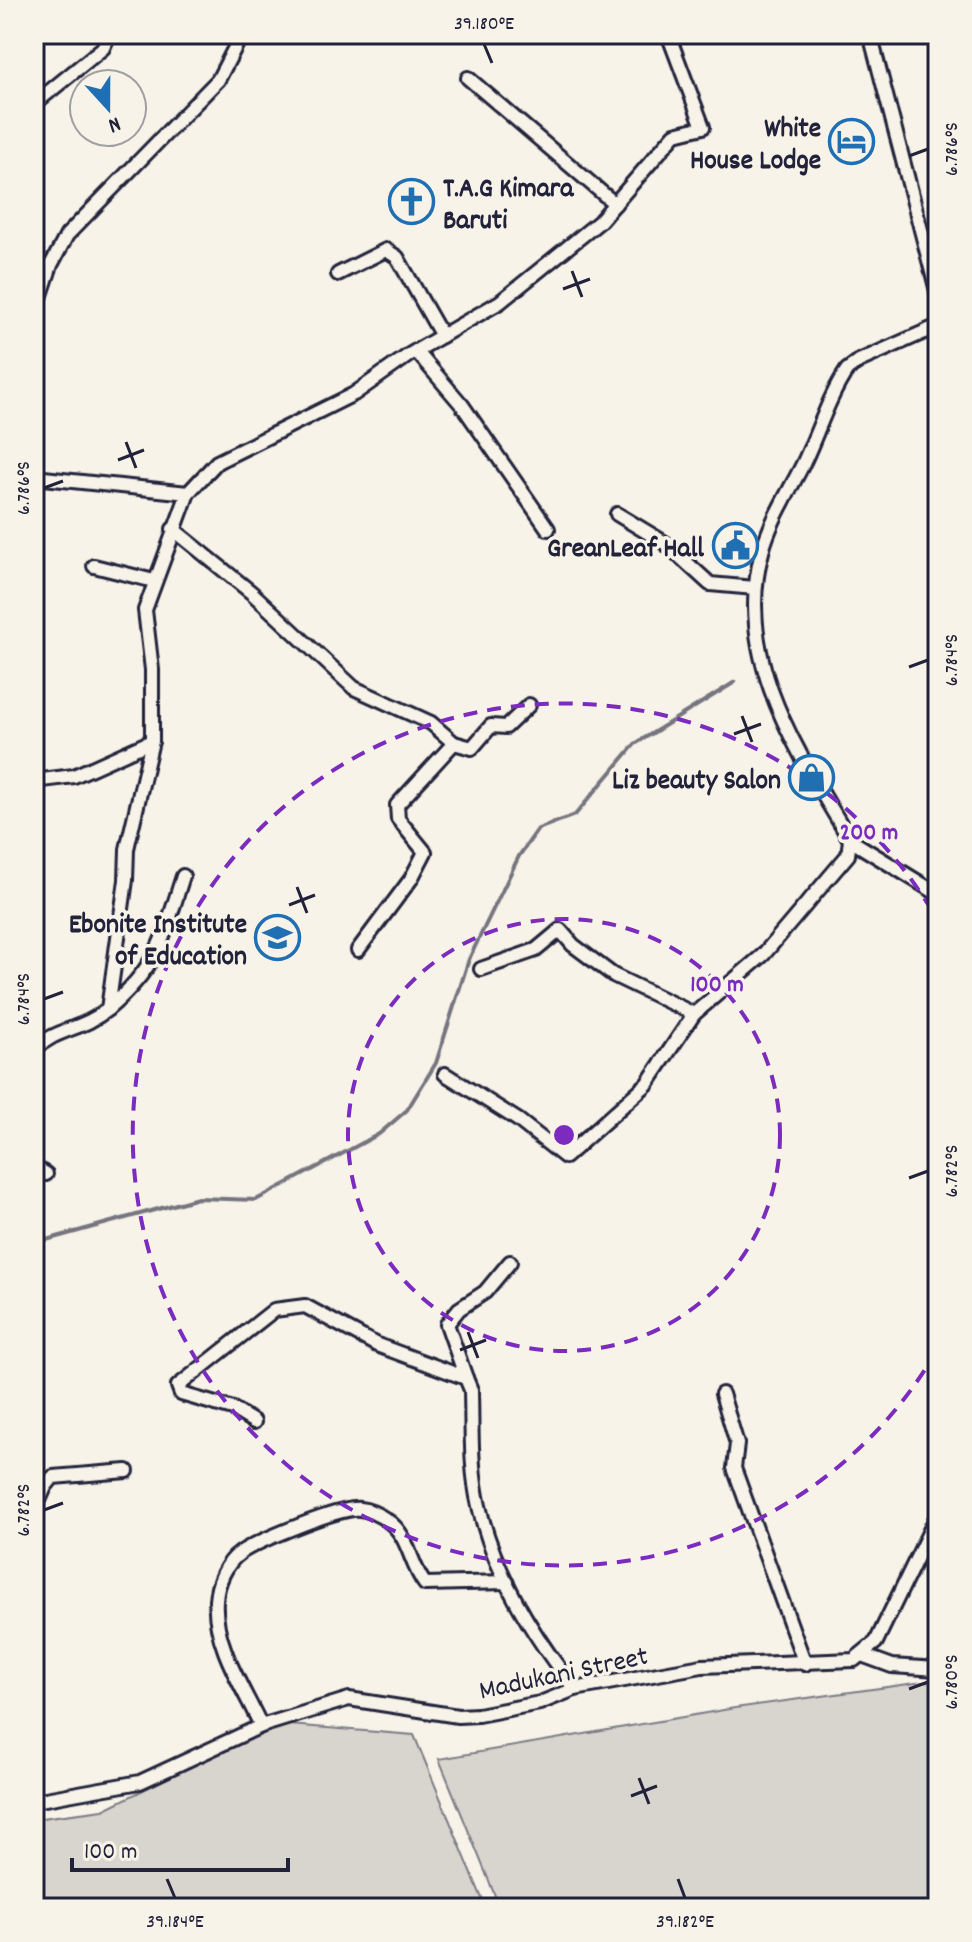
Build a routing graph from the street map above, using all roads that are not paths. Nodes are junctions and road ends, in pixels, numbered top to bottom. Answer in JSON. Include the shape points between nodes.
{"nodes":[{"id":1,"x":109,"y":34,"type":"edge"},
{"id":2,"x":242,"y":34,"type":"edge"},
{"id":3,"x":668,"y":34,"type":"edge"},
{"id":4,"x":870,"y":34,"type":"edge"},
{"id":5,"x":468,"y":78,"type":"dead end"},
{"id":6,"x":34,"y":104,"type":"edge"},
{"id":7,"x":615,"y":204,"type":"junction"},
{"id":8,"x":338,"y":274,"type":"dead end"},
{"id":9,"x":938,"y":295,"type":"edge"},
{"id":10,"x":34,"y":316,"type":"edge"},
{"id":11,"x":938,"y":326,"type":"edge"},
{"id":12,"x":442,"y":336,"type":"junction"},
{"id":13,"x":416,"y":351,"type":"junction"},
{"id":14,"x":34,"y":477,"type":"edge"},
{"id":15,"x":188,"y":493,"type":"junction"},
{"id":16,"x":617,"y":514,"type":"dead end"},
{"id":17,"x":173,"y":529,"type":"junction"},
{"id":18,"x":548,"y":529,"type":"dead end"},
{"id":19,"x":94,"y":566,"type":"dead end"},
{"id":20,"x":154,"y":581,"type":"junction"},
{"id":21,"x":755,"y":588,"type":"junction"},
{"id":22,"x":529,"y":705,"type":"dead end"},
{"id":23,"x":152,"y":741,"type":"junction"},
{"id":24,"x":454,"y":743,"type":"junction"},
{"id":25,"x":34,"y":781,"type":"edge"},
{"id":26,"x":850,"y":840,"type":"junction"},
{"id":27,"x":183,"y":876,"type":"dead end"},
{"id":28,"x":938,"y":894,"type":"edge"},
{"id":29,"x":358,"y":950,"type":"dead end"},
{"id":30,"x":481,"y":969,"type":"dead end"},
{"id":31,"x":108,"y":1009,"type":"junction"},
{"id":32,"x":694,"y":1014,"type":"junction"},
{"id":33,"x":34,"y":1050,"type":"edge"},
{"id":34,"x":445,"y":1074,"type":"dead end"},
{"id":35,"x":510,"y":1262,"type":"dead end"},
{"id":36,"x":466,"y":1378,"type":"junction"},
{"id":37,"x":722,"y":1394,"type":"dead end"},
{"id":38,"x":254,"y":1422,"type":"dead end"},
{"id":39,"x":127,"y":1471,"type":"dead end"},
{"id":40,"x":34,"y":1512,"type":"edge"},
{"id":41,"x":938,"y":1514,"type":"edge"},
{"id":42,"x":507,"y":1582,"type":"junction"},
{"id":43,"x":862,"y":1655,"type":"junction"},
{"id":44,"x":805,"y":1664,"type":"junction"},
{"id":45,"x":938,"y":1669,"type":"edge"},
{"id":46,"x":575,"y":1689,"type":"junction"},
{"id":47,"x":261,"y":1726,"type":"junction"},
{"id":48,"x":34,"y":1801,"type":"edge"}],
"edges":[{"from":1,"to":6,"type":"street","via":[[103,48]]},
{"from":2,"to":10,"type":"street","via":[[218,80],[67,235]]},
{"from":3,"to":7,"type":"street","via":[[703,127],[675,134]]},
{"from":4,"to":9,"type":"street"},
{"from":5,"to":7,"type":"street"},
{"from":7,"to":12,"type":"street","via":[[524,284]]},
{"from":8,"to":12,"type":"street","via":[[386,250],[397,257]]},
{"from":11,"to":21,"type":"street","via":[[859,361],[842,377],[772,525]]},
{"from":12,"to":13,"type":"street"},
{"from":13,"to":15,"type":"street","via":[[354,394],[217,462]]},
{"from":13,"to":18,"type":"street","via":[[462,405]]},
{"from":14,"to":15,"type":"street"},
{"from":15,"to":17,"type":"street"},
{"from":16,"to":21,"type":"street","via":[[665,543],[710,584]]},
{"from":17,"to":20,"type":"street"},
{"from":17,"to":24,"type":"street","via":[[252,593],[354,688],[431,723]]},
{"from":19,"to":20,"type":"street"},
{"from":20,"to":23,"type":"street","via":[[145,610]]},
{"from":21,"to":26,"type":"street","via":[[755,622],[775,702],[788,735]]},
{"from":22,"to":24,"type":"street","via":[[506,727],[491,726],[472,748]]},
{"from":23,"to":25,"type":"street","via":[[74,776]]},
{"from":23,"to":31,"type":"street","via":[[127,849]]},
{"from":24,"to":29,"type":"street","via":[[397,805],[398,819],[425,852]]},
{"from":26,"to":28,"type":"street"},
{"from":26,"to":32,"type":"street","via":[[848,855],[763,955]]},
{"from":27,"to":31,"type":"street","via":[[158,952],[138,981]]},
{"from":30,"to":32,"type":"street","via":[[536,950],[560,930],[613,975]]},
{"from":31,"to":33,"type":"street","via":[[91,1022],[48,1035]]},
{"from":32,"to":34,"type":"street","via":[[647,1084],[565,1157]]},
{"from":35,"to":36,"type":"street","via":[[447,1324]]},
{"from":36,"to":38,"type":"street","via":[[377,1345],[305,1306],[286,1306],[178,1386],[181,1394],[233,1409]]},
{"from":36,"to":42,"type":"street","via":[[478,1504]]},
{"from":37,"to":44,"type":"street","via":[[737,1444],[734,1468]]},
{"from":39,"to":40,"type":"street","via":[[53,1477]]},
{"from":41,"to":43,"type":"street","via":[[876,1642]]},
{"from":42,"to":46,"type":"street","via":[[530,1626]]},
{"from":42,"to":47,"type":"street","via":[[425,1584],[402,1535],[391,1523],[361,1509],[319,1518],[241,1552],[219,1584],[217,1620]]},
{"from":43,"to":44,"type":"street","name":"Madukani Street"},
{"from":43,"to":45,"type":"street","via":[[892,1666]]},
{"from":44,"to":46,"type":"street","name":"Madukani Street","via":[[702,1666]]},
{"from":46,"to":47,"type":"street","name":"Madukani Street","via":[[528,1706],[458,1716],[349,1699]]},
{"from":47,"to":48,"type":"street","name":"Madukani Street","via":[[140,1782]]}]}
